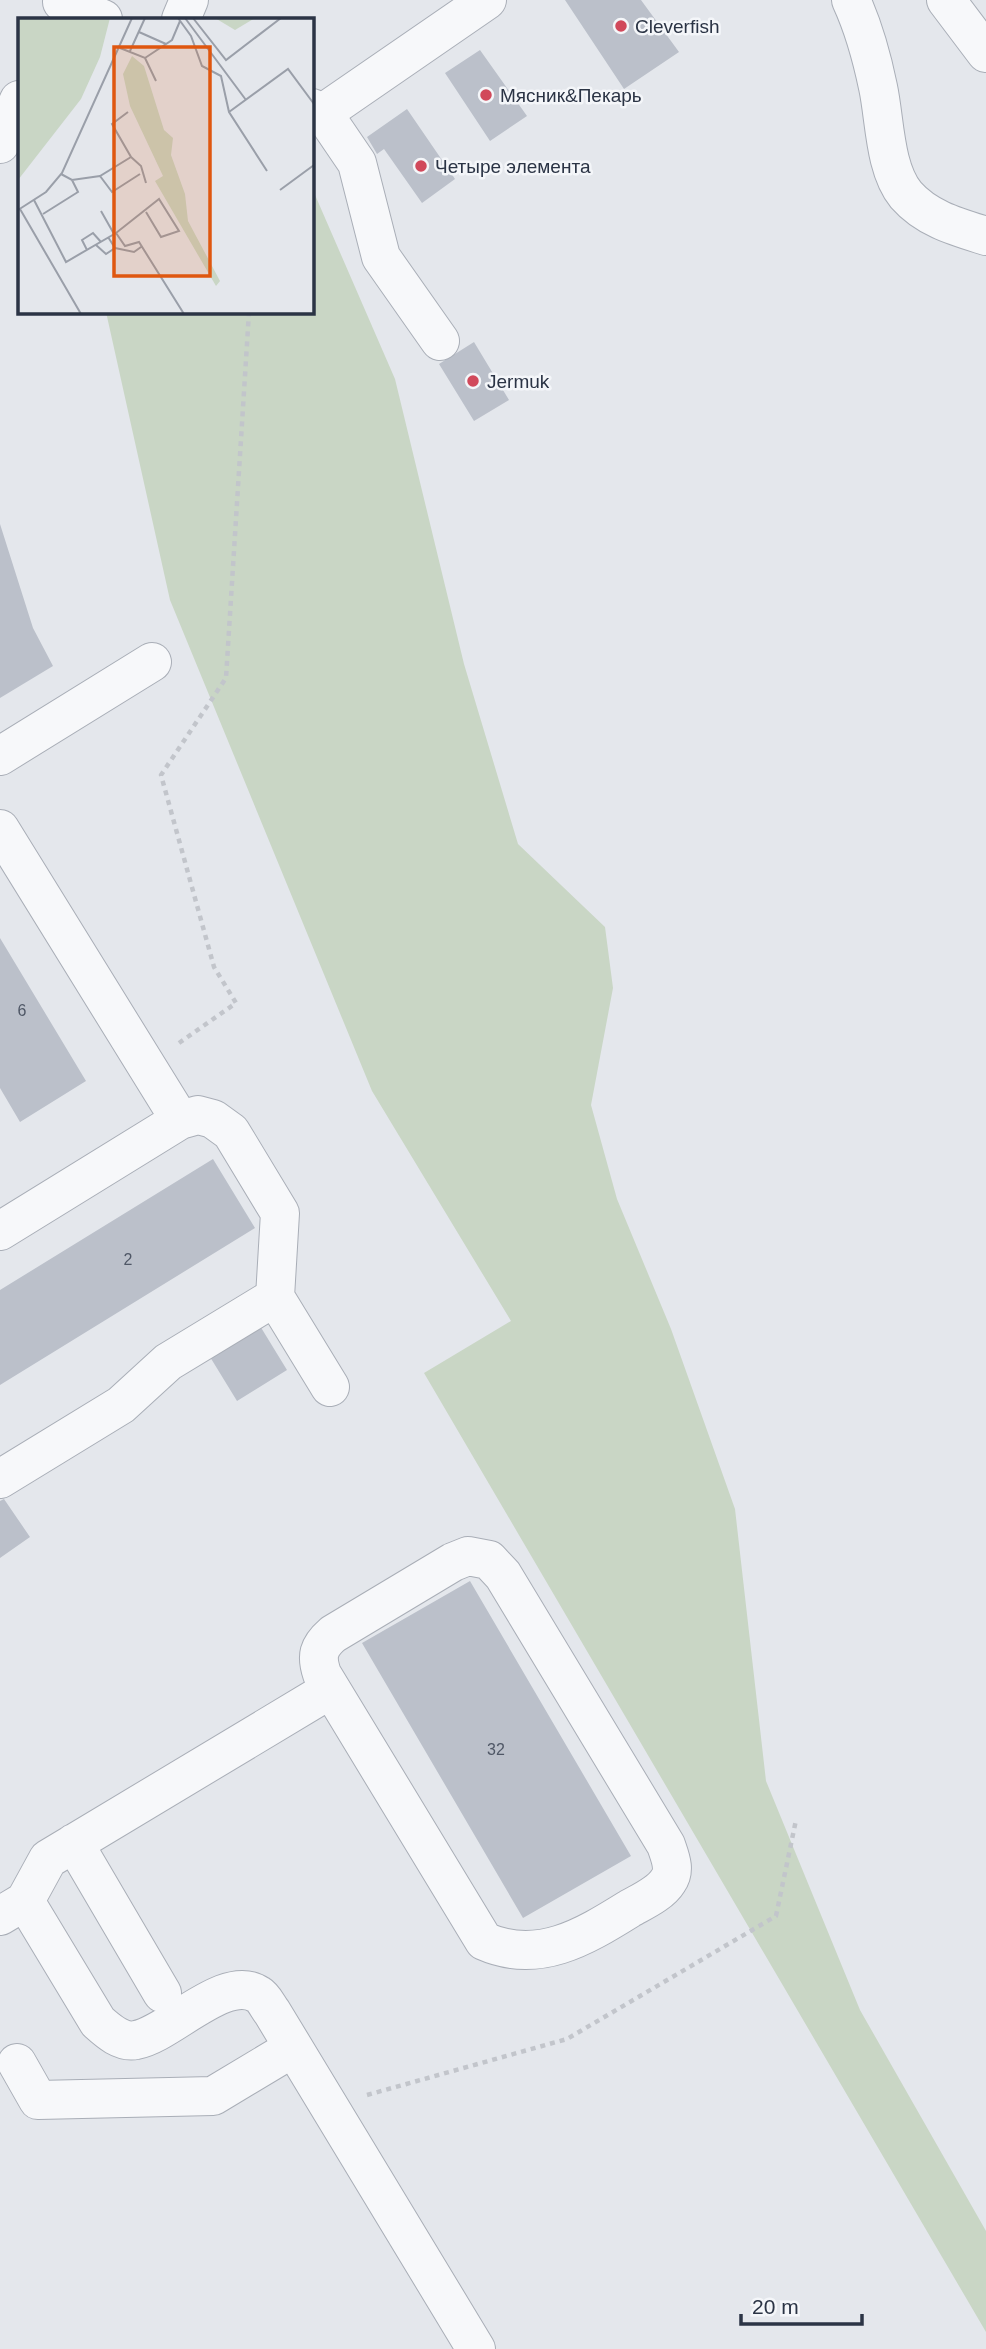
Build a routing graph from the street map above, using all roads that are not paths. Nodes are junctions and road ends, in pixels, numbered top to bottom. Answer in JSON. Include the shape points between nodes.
{"nodes":[{"id":1,"x":189,"y":0,"type":"edge"},
{"id":2,"x":487,"y":0,"type":"edge"},
{"id":3,"x":851,"y":0,"type":"edge"},
{"id":4,"x":946,"y":0,"type":"edge"},
{"id":5,"x":60,"y":7,"type":"edge"},
{"id":6,"x":99,"y":18,"type":"edge"},
{"id":7,"x":181,"y":18,"type":"edge"},
{"id":8,"x":986,"y":53,"type":"edge"},
{"id":9,"x":18,"y":102,"type":"edge"},
{"id":10,"x":317,"y":111,"type":"edge"},
{"id":11,"x":0,"y":144,"type":"edge"},
{"id":12,"x":986,"y":236,"type":"edge"},
{"id":13,"x":440,"y":341,"type":"dead end"},
{"id":14,"x":152,"y":662,"type":"dead end"},
{"id":15,"x":0,"y":756,"type":"edge"},
{"id":16,"x":0,"y":829,"type":"edge"},
{"id":17,"x":180,"y":1120,"type":"junction"},
{"id":18,"x":0,"y":1231,"type":"edge"},
{"id":19,"x":275,"y":1297,"type":"junction"},
{"id":20,"x":330,"y":1387,"type":"dead end"},
{"id":21,"x":0,"y":1479,"type":"edge"},
{"id":22,"x":331,"y":1689,"type":"junction"},
{"id":23,"x":74,"y":1843,"type":"junction"},
{"id":24,"x":8,"y":1907,"type":"edge"},
{"id":25,"x":162,"y":1993,"type":"dead end"},
{"id":26,"x":293,"y":2048,"type":"junction"},
{"id":27,"x":6,"y":2057,"type":"edge"},
{"id":28,"x":476,"y":2349,"type":"edge"}],
"edges":[{"from":1,"to":7,"type":"street"},
{"from":2,"to":10,"type":"street"},
{"from":3,"to":12,"type":"street","via":[[878,86],[889,160],[906,194],[939,220]]},
{"from":4,"to":8,"type":"street"},
{"from":5,"to":6,"type":"street"},
{"from":9,"to":11,"type":"street"},
{"from":10,"to":13,"type":"street","via":[[357,163],[382,257]]},
{"from":14,"to":15,"type":"street"},
{"from":16,"to":17,"type":"street"},
{"from":17,"to":18,"type":"street"},
{"from":17,"to":19,"type":"street","via":[[198,1115],[213,1119],[230,1132],[280,1213]]},
{"from":19,"to":20,"type":"street"},
{"from":19,"to":21,"type":"street","via":[[168,1362],[121,1405]]},
{"from":22,"to":22,"type":"street","via":[[317,1660],[321,1645],[333,1634],[453,1562],[468,1556],[489,1560],[503,1575],[666,1846],[672,1864],[669,1881],[565,1945],[501,1949],[484,1941]]},
{"from":22,"to":23,"type":"street"},
{"from":23,"to":24,"type":"street","via":[[48,1859]]},
{"from":23,"to":25,"type":"street"},
{"from":24,"to":26,"type":"street","via":[[112,2035],[134,2041],[156,2033],[219,1995],[238,1989],[258,1994]]},
{"from":26,"to":27,"type":"street","via":[[213,2096],[38,2100]]},
{"from":26,"to":28,"type":"street"}]}
